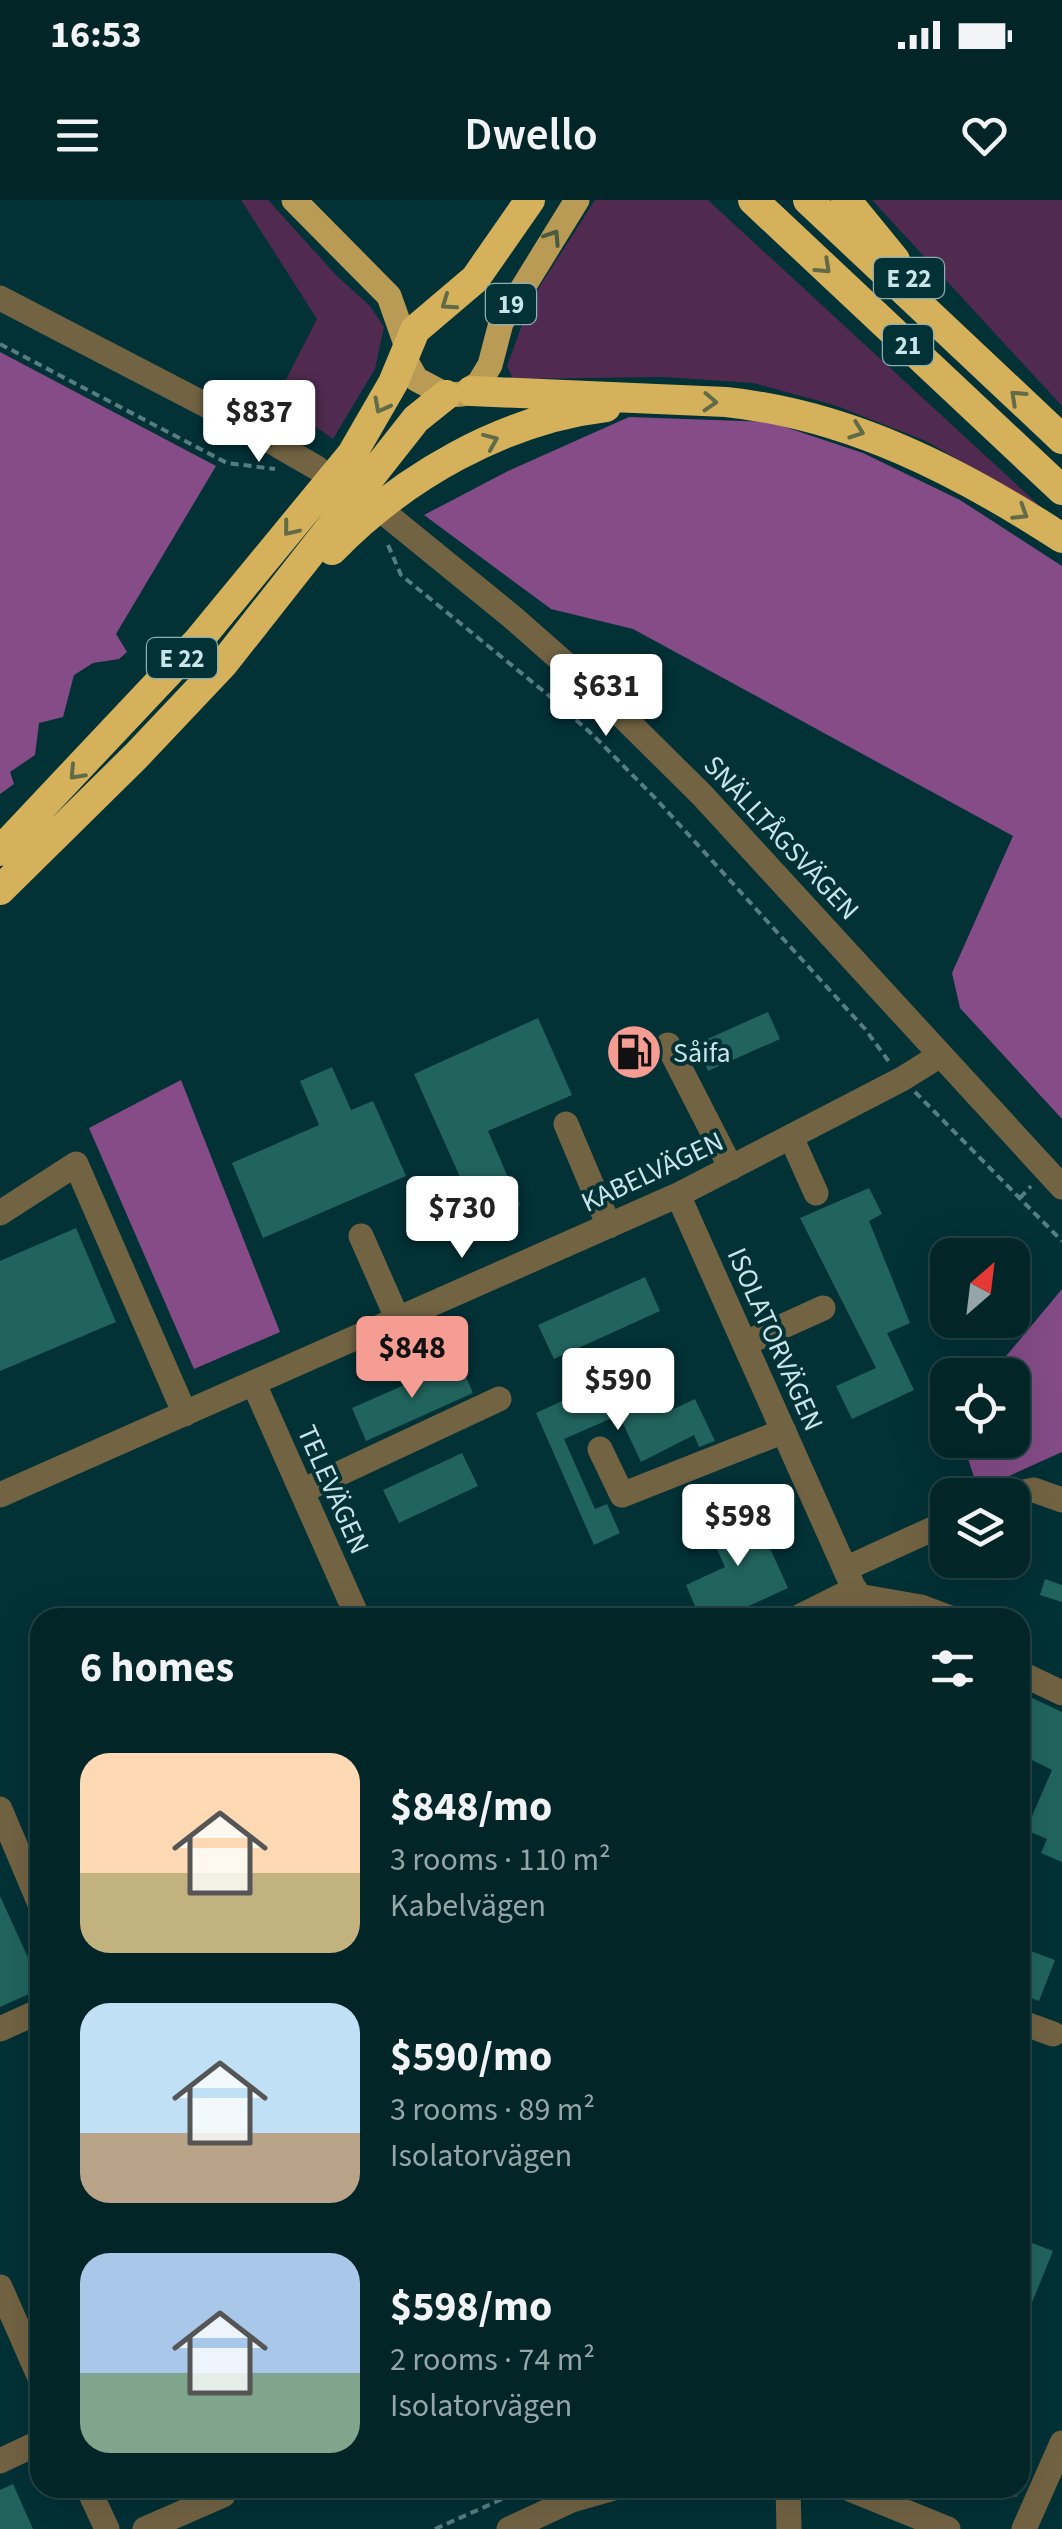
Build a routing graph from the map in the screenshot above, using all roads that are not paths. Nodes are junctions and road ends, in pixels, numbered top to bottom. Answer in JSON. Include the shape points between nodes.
{"nodes":[{"id":1,"x":294,"y":200,"type":"edge"},
{"id":2,"x":530,"y":200,"type":"edge"},
{"id":3,"x":577,"y":200,"type":"edge"},
{"id":4,"x":753,"y":200,"type":"edge"},
{"id":5,"x":808,"y":200,"type":"edge"},
{"id":6,"x":846,"y":200,"type":"edge"},
{"id":7,"x":0,"y":298,"type":"edge"},
{"id":8,"x":405,"y":352,"type":"junction"},
{"id":9,"x":973,"y":355,"type":"junction"},
{"id":10,"x":458,"y":393,"type":"junction"},
{"id":11,"x":656,"y":401,"type":"junction"},
{"id":12,"x":1062,"y":439,"type":"edge"},
{"id":13,"x":317,"y":468,"type":"dead end"},
{"id":14,"x":1062,"y":490,"type":"edge"},
{"id":15,"x":387,"y":515,"type":"dead end"},
{"id":16,"x":1062,"y":538,"type":"edge"},
{"id":17,"x":223,"y":664,"type":"junction"},
{"id":18,"x":0,"y":851,"type":"edge"},
{"id":19,"x":0,"y":890,"type":"edge"},
{"id":20,"x":668,"y":1045,"type":"dead end"},
{"id":21,"x":939,"y":1056,"type":"junction"},
{"id":22,"x":566,"y":1124,"type":"dead end"},
{"id":23,"x":791,"y":1136,"type":"junction"},
{"id":24,"x":731,"y":1168,"type":"junction"},
{"id":25,"x":1062,"y":1187,"type":"edge"},
{"id":26,"x":816,"y":1193,"type":"dead end"},
{"id":27,"x":678,"y":1195,"type":"junction"},
{"id":28,"x":0,"y":1213,"type":"edge"},
{"id":29,"x":609,"y":1226,"type":"junction"},
{"id":30,"x":361,"y":1236,"type":"dead end"},
{"id":31,"x":824,"y":1308,"type":"dead end"},
{"id":32,"x":398,"y":1320,"type":"junction"},
{"id":33,"x":746,"y":1344,"type":"junction"},
{"id":34,"x":254,"y":1384,"type":"junction"},
{"id":35,"x":499,"y":1399,"type":"dead end"},
{"id":36,"x":185,"y":1414,"type":"junction"},
{"id":37,"x":784,"y":1430,"type":"junction"},
{"id":38,"x":600,"y":1449,"type":"dead end"},
{"id":39,"x":302,"y":1491,"type":"junction"},
{"id":40,"x":1030,"y":1491,"type":"edge"},
{"id":41,"x":0,"y":1495,"type":"edge"},
{"id":42,"x":1062,"y":1500,"type":"edge"},
{"id":43,"x":930,"y":1536,"type":"edge"},
{"id":44,"x":856,"y":1593,"type":"edge"},
{"id":45,"x":354,"y":1608,"type":"edge"},
{"id":46,"x":821,"y":1608,"type":"edge"},
{"id":47,"x":925,"y":1608,"type":"edge"},
{"id":48,"x":1030,"y":1678,"type":"edge"},
{"id":49,"x":1062,"y":1693,"type":"edge"},
{"id":50,"x":0,"y":1809,"type":"edge"},
{"id":51,"x":30,"y":1880,"type":"edge"},
{"id":52,"x":30,"y":2015,"type":"edge"},
{"id":53,"x":1030,"y":2026,"type":"edge"},
{"id":54,"x":0,"y":2028,"type":"edge"},
{"id":55,"x":1053,"y":2034,"type":"dead end"},
{"id":56,"x":0,"y":2287,"type":"edge"},
{"id":57,"x":30,"y":2355,"type":"edge"},
{"id":58,"x":1062,"y":2443,"type":"edge"},
{"id":59,"x":30,"y":2447,"type":"edge"},
{"id":60,"x":0,"y":2461,"type":"edge"},
{"id":61,"x":93,"y":2498,"type":"edge"},
{"id":62,"x":216,"y":2498,"type":"edge"},
{"id":63,"x":579,"y":2498,"type":"edge"},
{"id":64,"x":788,"y":2498,"type":"edge"},
{"id":65,"x":871,"y":2498,"type":"edge"},
{"id":66,"x":107,"y":2529,"type":"edge"},
{"id":67,"x":145,"y":2529,"type":"edge"},
{"id":68,"x":508,"y":2529,"type":"edge"},
{"id":69,"x":789,"y":2529,"type":"edge"},
{"id":70,"x":948,"y":2529,"type":"edge"},
{"id":71,"x":1024,"y":2529,"type":"edge"}],
"edges":[{"from":1,"to":8,"type":"main road","via":[[389,296]]},
{"from":2,"to":8,"type":"highway","number":"E 22","one_way":true,"via":[[475,279],[423,321]]},
{"from":10,"to":3,"type":"main road","number":"19","one_way":true,"via":[[486,375],[518,292]]},
{"from":4,"to":14,"type":"highway","number":"21","one_way":true},
{"from":5,"to":9,"type":"highway","number":"21"},
{"from":6,"to":9,"type":"highway","number":"E 22"},
{"from":7,"to":13,"type":"street"},
{"from":8,"to":10,"type":"main road","via":[[416,378]]},
{"from":8,"to":18,"type":"highway","number":"E 22","one_way":true,"via":[[368,431],[342,467],[198,640]]},
{"from":12,"to":9,"type":"highway","number":"E 22","one_way":true},
{"from":10,"to":11,"type":"highway"},
{"from":10,"to":17,"type":"highway","number":"19","via":[[416,419]]},
{"from":11,"to":16,"type":"highway","number":"E 22","one_way":true,"via":[[763,406],[854,429],[965,480]]},
{"from":17,"to":11,"type":"highway","number":"E 22","one_way":true,"via":[[348,534],[444,463],[551,420]]},
{"from":15,"to":21,"type":"street","name":"SNÄLLTÅGSVÄGEN","via":[[511,616],[702,795]]},
{"from":17,"to":19,"type":"highway","number":"E 22"},
{"from":20,"to":24,"type":"street"},
{"from":21,"to":23,"type":"street","name":"KABELVÄGEN"},
{"from":21,"to":25,"type":"street","name":"SNÄLLTÅGSVÄGEN"},
{"from":22,"to":29,"type":"street"},
{"from":23,"to":24,"type":"street","name":"KABELVÄGEN"},
{"from":23,"to":26,"type":"street"},
{"from":24,"to":27,"type":"street","name":"KABELVÄGEN"},
{"from":27,"to":29,"type":"street","name":"KABELVÄGEN"},
{"from":27,"to":33,"type":"street","name":"ISOLATORVÄGEN"},
{"from":28,"to":36,"type":"street","via":[[76,1164]]},
{"from":29,"to":32,"type":"street","name":"KABELVÄGEN"},
{"from":30,"to":32,"type":"street"},
{"from":31,"to":33,"type":"street"},
{"from":32,"to":34,"type":"street","name":"KABELVÄGEN"},
{"from":33,"to":37,"type":"street","name":"ISOLATORVÄGEN"},
{"from":34,"to":36,"type":"street","name":"KABELVÄGEN"},
{"from":34,"to":39,"type":"street","name":"TELEVÄGEN"},
{"from":35,"to":39,"type":"street"},
{"from":36,"to":41,"type":"street","name":"KABELVÄGEN"},
{"from":37,"to":38,"type":"street","via":[[622,1495]]},
{"from":37,"to":44,"type":"street","name":"ISOLATORVÄGEN"},
{"from":39,"to":45,"type":"street","name":"TELEVÄGEN"},
{"from":40,"to":42,"type":"street"},
{"from":43,"to":44,"type":"street"},
{"from":44,"to":46,"type":"street"},
{"from":44,"to":47,"type":"street"},
{"from":48,"to":49,"type":"street"},
{"from":50,"to":51,"type":"street"},
{"from":52,"to":54,"type":"street"},
{"from":53,"to":55,"type":"street"},
{"from":56,"to":57,"type":"street"},
{"from":58,"to":71,"type":"street"},
{"from":59,"to":60,"type":"street"},
{"from":61,"to":66,"type":"street"},
{"from":62,"to":67,"type":"street"},
{"from":63,"to":68,"type":"street"},
{"from":64,"to":69,"type":"street"},
{"from":65,"to":70,"type":"street"}]}
